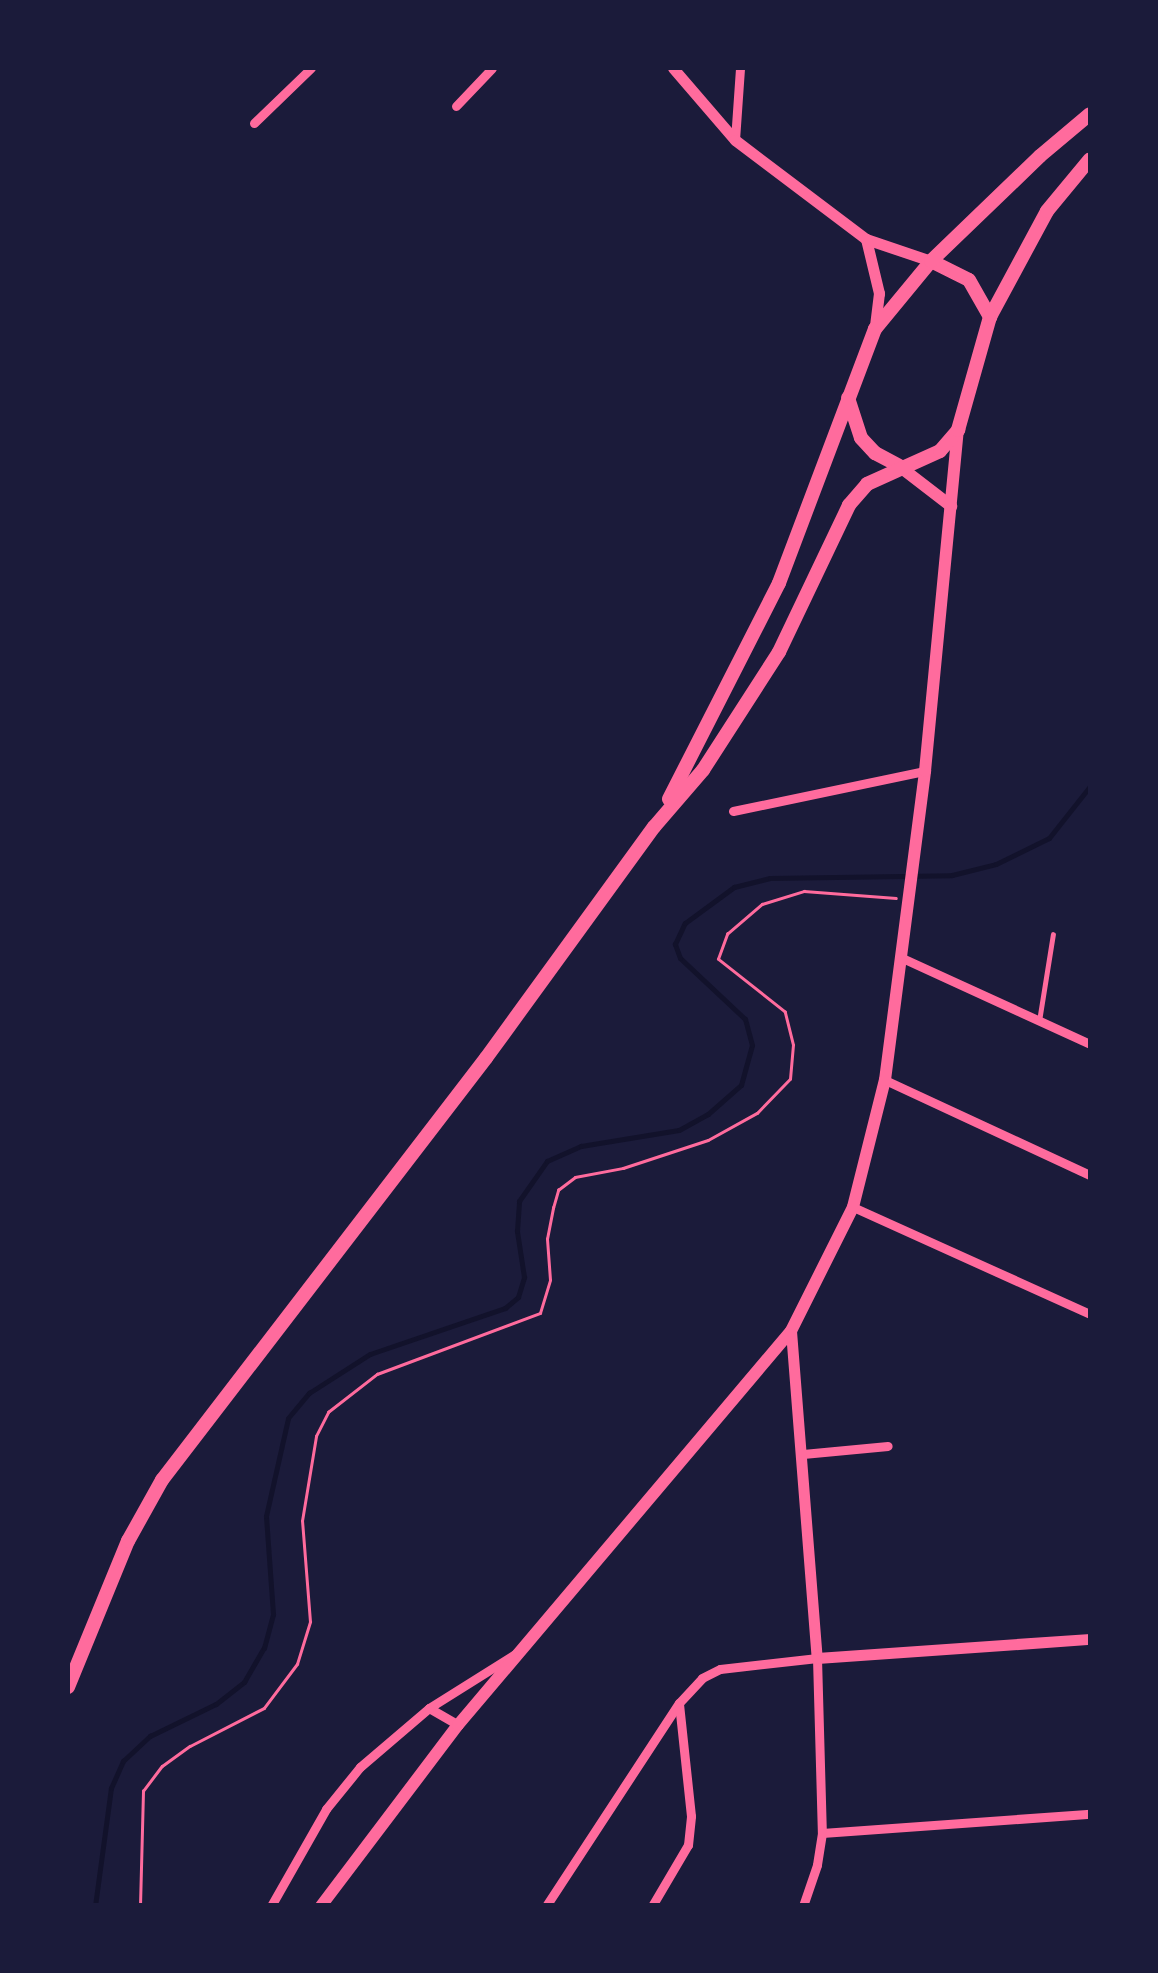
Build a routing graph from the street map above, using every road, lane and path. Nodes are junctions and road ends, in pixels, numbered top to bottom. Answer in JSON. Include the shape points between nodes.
{"nodes":[{"id":1,"x":311,"y":68,"type":"edge"},
{"id":2,"x":492,"y":68,"type":"edge"},
{"id":3,"x":673,"y":68,"type":"edge"},
{"id":4,"x":740,"y":68,"type":"edge"},
{"id":5,"x":456,"y":106,"type":"dead end"},
{"id":6,"x":1090,"y":114,"type":"edge"},
{"id":7,"x":254,"y":123,"type":"dead end"},
{"id":8,"x":735,"y":140,"type":"junction"},
{"id":9,"x":1090,"y":158,"type":"edge"},
{"id":10,"x":866,"y":239,"type":"junction"},
{"id":11,"x":930,"y":262,"type":"junction"},
{"id":12,"x":990,"y":317,"type":"junction"},
{"id":13,"x":875,"y":329,"type":"junction"},
{"id":14,"x":848,"y":397,"type":"junction"},
{"id":15,"x":958,"y":430,"type":"junction"},
{"id":16,"x":899,"y":466,"type":"junction"},
{"id":17,"x":951,"y":506,"type":"junction"},
{"id":18,"x":925,"y":771,"type":"junction"},
{"id":19,"x":733,"y":811,"type":"dead end"},
{"id":20,"x":654,"y":827,"type":"junction"},
{"id":21,"x":907,"y":898,"type":"junction"},
{"id":22,"x":1053,"y":934,"type":"dead end"},
{"id":23,"x":900,"y":957,"type":"junction"},
{"id":24,"x":1039,"y":1021,"type":"junction"},
{"id":25,"x":1090,"y":1044,"type":"edge"},
{"id":26,"x":886,"y":1080,"type":"junction"},
{"id":27,"x":1090,"y":1175,"type":"edge"},
{"id":28,"x":852,"y":1207,"type":"junction"},
{"id":29,"x":1090,"y":1314,"type":"edge"},
{"id":30,"x":790,"y":1331,"type":"junction"},
{"id":31,"x":888,"y":1446,"type":"dead end"},
{"id":32,"x":803,"y":1454,"type":"junction"},
{"id":33,"x":1090,"y":1638,"type":"edge"},
{"id":34,"x":526,"y":1647,"type":"junction"},
{"id":35,"x":817,"y":1658,"type":"junction"},
{"id":36,"x":68,"y":1686,"type":"edge"},
{"id":37,"x":679,"y":1703,"type":"junction"},
{"id":38,"x":429,"y":1708,"type":"junction"},
{"id":39,"x":458,"y":1725,"type":"junction"},
{"id":40,"x":1090,"y":1814,"type":"edge"},
{"id":41,"x":822,"y":1833,"type":"junction"},
{"id":42,"x":808,"y":1891,"type":"junction"},
{"id":43,"x":140,"y":1906,"type":"edge"},
{"id":44,"x":270,"y":1906,"type":"edge"},
{"id":45,"x":321,"y":1906,"type":"edge"},
{"id":46,"x":546,"y":1906,"type":"edge"},
{"id":47,"x":652,"y":1906,"type":"edge"},
{"id":48,"x":795,"y":1906,"type":"edge"},
{"id":49,"x":803,"y":1906,"type":"edge"}],
"edges":[{"from":1,"to":7,"type":"street"},
{"from":2,"to":5,"type":"street"},
{"from":3,"to":8,"type":"street"},
{"from":4,"to":8,"type":"street"},
{"from":6,"to":11,"type":"main road"},
{"from":8,"to":10,"type":"street"},
{"from":9,"to":12,"type":"main road","via":[[1047,211]]},
{"from":10,"to":11,"type":"street"},
{"from":10,"to":13,"type":"street","via":[[879,293]]},
{"from":11,"to":12,"type":"main road","via":[[969,280]]},
{"from":11,"to":13,"type":"main road"},
{"from":12,"to":15,"type":"main road"},
{"from":13,"to":14,"type":"main road"},
{"from":14,"to":16,"type":"main road","via":[[861,438]]},
{"from":14,"to":20,"type":"main road","via":[[779,583]]},
{"from":15,"to":16,"type":"main road","via":[[927,460]]},
{"from":15,"to":17,"type":"main road"},
{"from":16,"to":17,"type":"main road"},
{"from":16,"to":20,"type":"main road","via":[[867,484],[849,505],[780,652],[703,770]]},
{"from":17,"to":18,"type":"main road"},
{"from":18,"to":19,"type":"street"},
{"from":18,"to":21,"type":"main road"},
{"from":20,"to":36,"type":"main road","via":[[162,1480],[128,1541]]},
{"from":21,"to":23,"type":"main road"},
{"from":21,"to":43,"type":"path","via":[[804,891],[762,904],[727,934],[718,958],[785,1012],[793,1045],[790,1079],[757,1113],[708,1140],[575,1178],[558,1190],[547,1239],[550,1280],[540,1313],[376,1374],[328,1412],[316,1436],[302,1521],[310,1622],[298,1664],[264,1708],[190,1746],[143,1791]]},
{"from":22,"to":24,"type":"lane"},
{"from":23,"to":24,"type":"street"},
{"from":23,"to":26,"type":"main road"},
{"from":24,"to":25,"type":"street"},
{"from":26,"to":27,"type":"street"},
{"from":26,"to":28,"type":"main road"},
{"from":28,"to":29,"type":"street"},
{"from":28,"to":30,"type":"main road"},
{"from":30,"to":32,"type":"street"},
{"from":30,"to":34,"type":"main road"},
{"from":31,"to":32,"type":"street"},
{"from":32,"to":35,"type":"street"},
{"from":33,"to":35,"type":"street"},
{"from":34,"to":38,"type":"street"},
{"from":34,"to":39,"type":"main road"},
{"from":35,"to":37,"type":"street","via":[[720,1669]]},
{"from":35,"to":41,"type":"street"},
{"from":37,"to":46,"type":"street"},
{"from":37,"to":47,"type":"street","via":[[688,1845]]},
{"from":38,"to":39,"type":"street"},
{"from":38,"to":44,"type":"street","via":[[396,1732],[326,1809]]},
{"from":39,"to":45,"type":"main road"},
{"from":40,"to":41,"type":"street"},
{"from":41,"to":42,"type":"street"},
{"from":42,"to":48,"type":"street"},
{"from":42,"to":49,"type":"street"}]}
